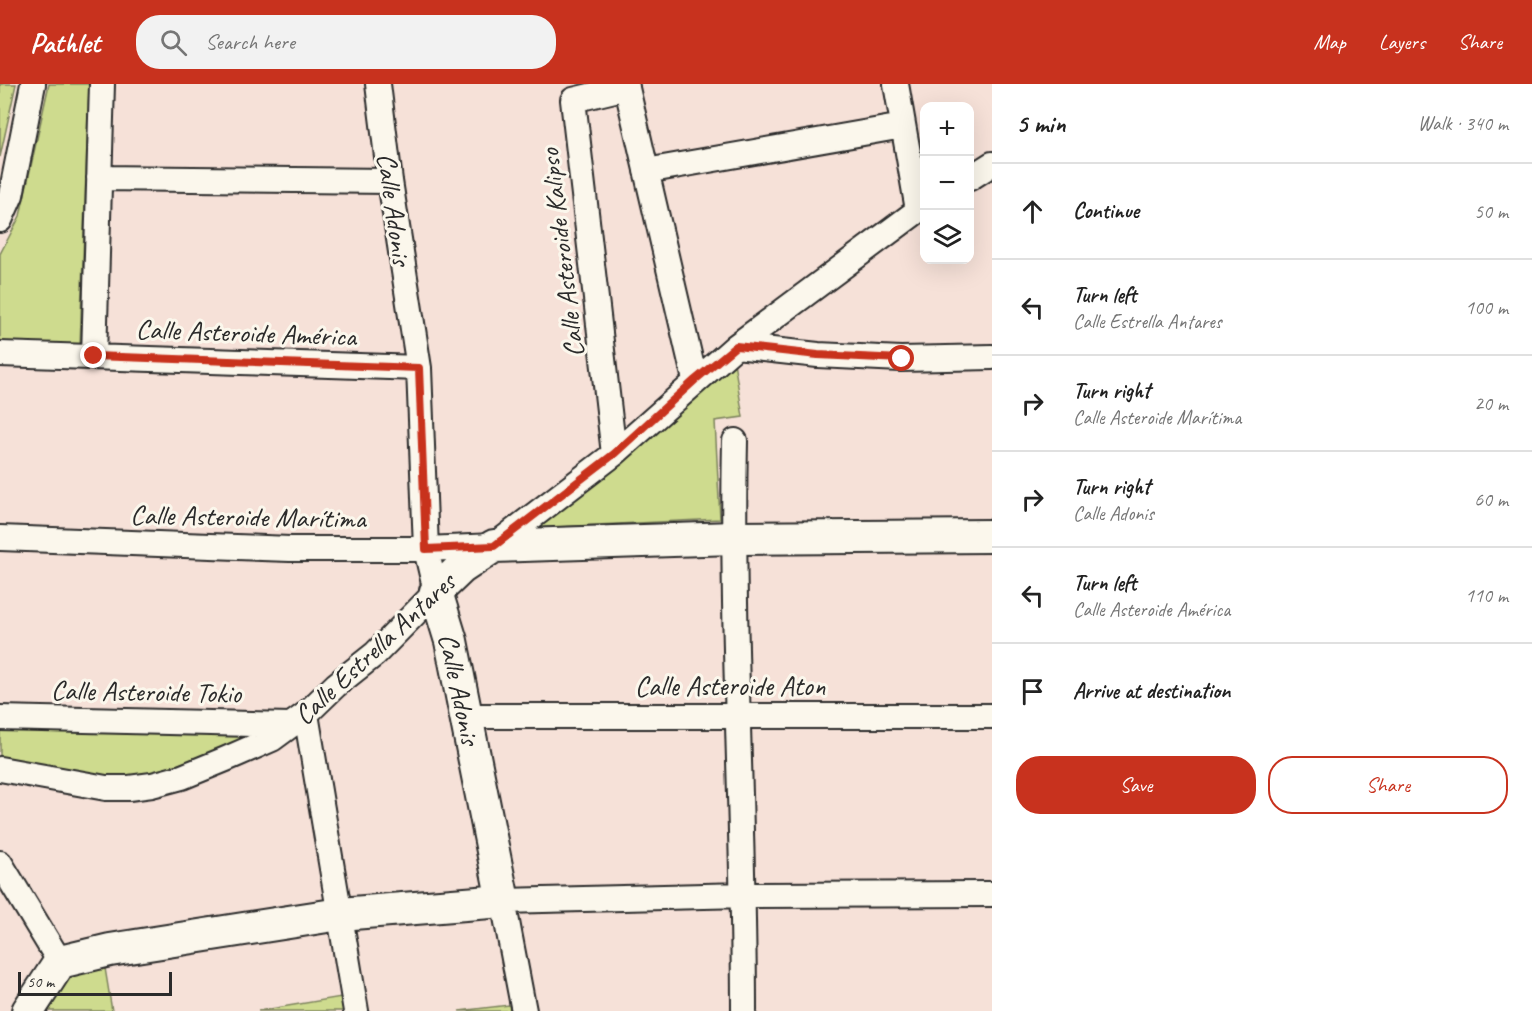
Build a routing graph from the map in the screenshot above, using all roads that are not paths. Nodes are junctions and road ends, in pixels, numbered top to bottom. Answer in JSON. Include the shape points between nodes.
{"nodes":[{"id":1,"x":33,"y":84,"type":"edge"},
{"id":2,"x":102,"y":84,"type":"edge"},
{"id":3,"x":378,"y":84,"type":"edge"},
{"id":4,"x":896,"y":84,"type":"edge"},
{"id":5,"x":627,"y":85,"type":"edge"},
{"id":6,"x":903,"y":126,"type":"junction"},
{"id":7,"x":992,"y":164,"type":"edge"},
{"id":8,"x":646,"y":171,"type":"junction"},
{"id":9,"x":974,"y":175,"type":"edge"},
{"id":10,"x":99,"y":178,"type":"junction"},
{"id":11,"x":390,"y":181,"type":"junction"},
{"id":12,"x":920,"y":203,"type":"edge"},
{"id":13,"x":920,"y":209,"type":"edge"},
{"id":14,"x":0,"y":220,"type":"edge"},
{"id":15,"x":736,"y":346,"type":"junction"},
{"id":16,"x":0,"y":354,"type":"edge"},
{"id":17,"x":94,"y":356,"type":"junction"},
{"id":18,"x":992,"y":357,"type":"edge"},
{"id":19,"x":419,"y":368,"type":"junction"},
{"id":20,"x":695,"y":380,"type":"junction"},
{"id":21,"x":735,"y":441,"type":"dead end"},
{"id":22,"x":614,"y":454,"type":"junction"},
{"id":23,"x":992,"y":536,"type":"edge"},
{"id":24,"x":0,"y":538,"type":"edge"},
{"id":25,"x":733,"y":538,"type":"junction"},
{"id":26,"x":494,"y":546,"type":"junction"},
{"id":27,"x":426,"y":549,"type":"junction"},
{"id":28,"x":436,"y":592,"type":"junction"},
{"id":29,"x":738,"y":715,"type":"junction"},
{"id":30,"x":467,"y":716,"type":"junction"},
{"id":31,"x":992,"y":716,"type":"edge"},
{"id":32,"x":0,"y":718,"type":"edge"},
{"id":33,"x":299,"y":719,"type":"junction"},
{"id":34,"x":0,"y":769,"type":"edge"},
{"id":35,"x":0,"y":863,"type":"edge"},
{"id":36,"x":992,"y":894,"type":"edge"},
{"id":37,"x":744,"y":895,"type":"junction"},
{"id":38,"x":503,"y":901,"type":"junction"},
{"id":39,"x":340,"y":914,"type":"junction"},
{"id":40,"x":60,"y":962,"type":"junction"},
{"id":41,"x":28,"y":1011,"type":"edge"},
{"id":42,"x":356,"y":1011,"type":"edge"},
{"id":43,"x":524,"y":1011,"type":"edge"},
{"id":44,"x":744,"y":1011,"type":"edge"}],
"edges":[{"from":1,"to":14,"type":"street","via":[[11,195]]},
{"from":2,"to":10,"type":"street"},
{"from":3,"to":11,"type":"street","name":"Calle Adonis"},
{"from":4,"to":6,"type":"street"},
{"from":5,"to":8,"type":"street"},
{"from":5,"to":22,"type":"street","name":"Calle Asteroide Kalipso","via":[[573,100]]},
{"from":6,"to":8,"type":"street"},
{"from":6,"to":12,"type":"street"},
{"from":7,"to":9,"type":"street"},
{"from":8,"to":20,"type":"street"},
{"from":10,"to":11,"type":"street"},
{"from":10,"to":17,"type":"street"},
{"from":11,"to":19,"type":"street","name":"Calle Adonis"},
{"from":13,"to":15,"type":"street","name":"Calle Estrella Antares"},
{"from":15,"to":18,"type":"street","via":[[902,359]]},
{"from":15,"to":20,"type":"street","name":"Calle Estrella Antares"},
{"from":16,"to":17,"type":"street","name":"Calle Asteroide América"},
{"from":17,"to":19,"type":"street","name":"Calle Asteroide América"},
{"from":19,"to":27,"type":"street","name":"Calle Adonis"},
{"from":20,"to":22,"type":"street","name":"Calle Estrella Antares"},
{"from":21,"to":25,"type":"street"},
{"from":22,"to":26,"type":"street","name":"Calle Estrella Antares"},
{"from":23,"to":25,"type":"street"},
{"from":24,"to":27,"type":"street","name":"Calle Asteroide Marítima","via":[[279,549]]},
{"from":25,"to":26,"type":"street"},
{"from":25,"to":29,"type":"street"},
{"from":26,"to":27,"type":"street","name":"Calle Asteroide Marítima"},
{"from":26,"to":28,"type":"street","name":"Calle Estrella Antares","via":[[461,568]]},
{"from":27,"to":28,"type":"street","name":"Calle Adonis"},
{"from":28,"to":30,"type":"street","name":"Calle Adonis","via":[[452,641]]},
{"from":28,"to":33,"type":"street","name":"Calle Estrella Antares","via":[[375,654]]},
{"from":29,"to":30,"type":"street","name":"Calle Asteroide Aton"},
{"from":29,"to":31,"type":"street","name":"Calle Asteroide Aton"},
{"from":29,"to":37,"type":"street"},
{"from":30,"to":38,"type":"street","name":"Calle Adonis"},
{"from":32,"to":33,"type":"street","name":"Calle Asteroide Tokio"},
{"from":33,"to":34,"type":"street","name":"Calle Estrella Antares","via":[[272,739],[182,777],[152,785],[106,788]]},
{"from":33,"to":39,"type":"street"},
{"from":35,"to":40,"type":"street"},
{"from":36,"to":37,"type":"street"},
{"from":37,"to":38,"type":"street"},
{"from":37,"to":44,"type":"street"},
{"from":38,"to":39,"type":"street"},
{"from":38,"to":43,"type":"street"},
{"from":39,"to":40,"type":"street","via":[[110,950]]},
{"from":39,"to":42,"type":"street"},
{"from":40,"to":41,"type":"street"}]}
